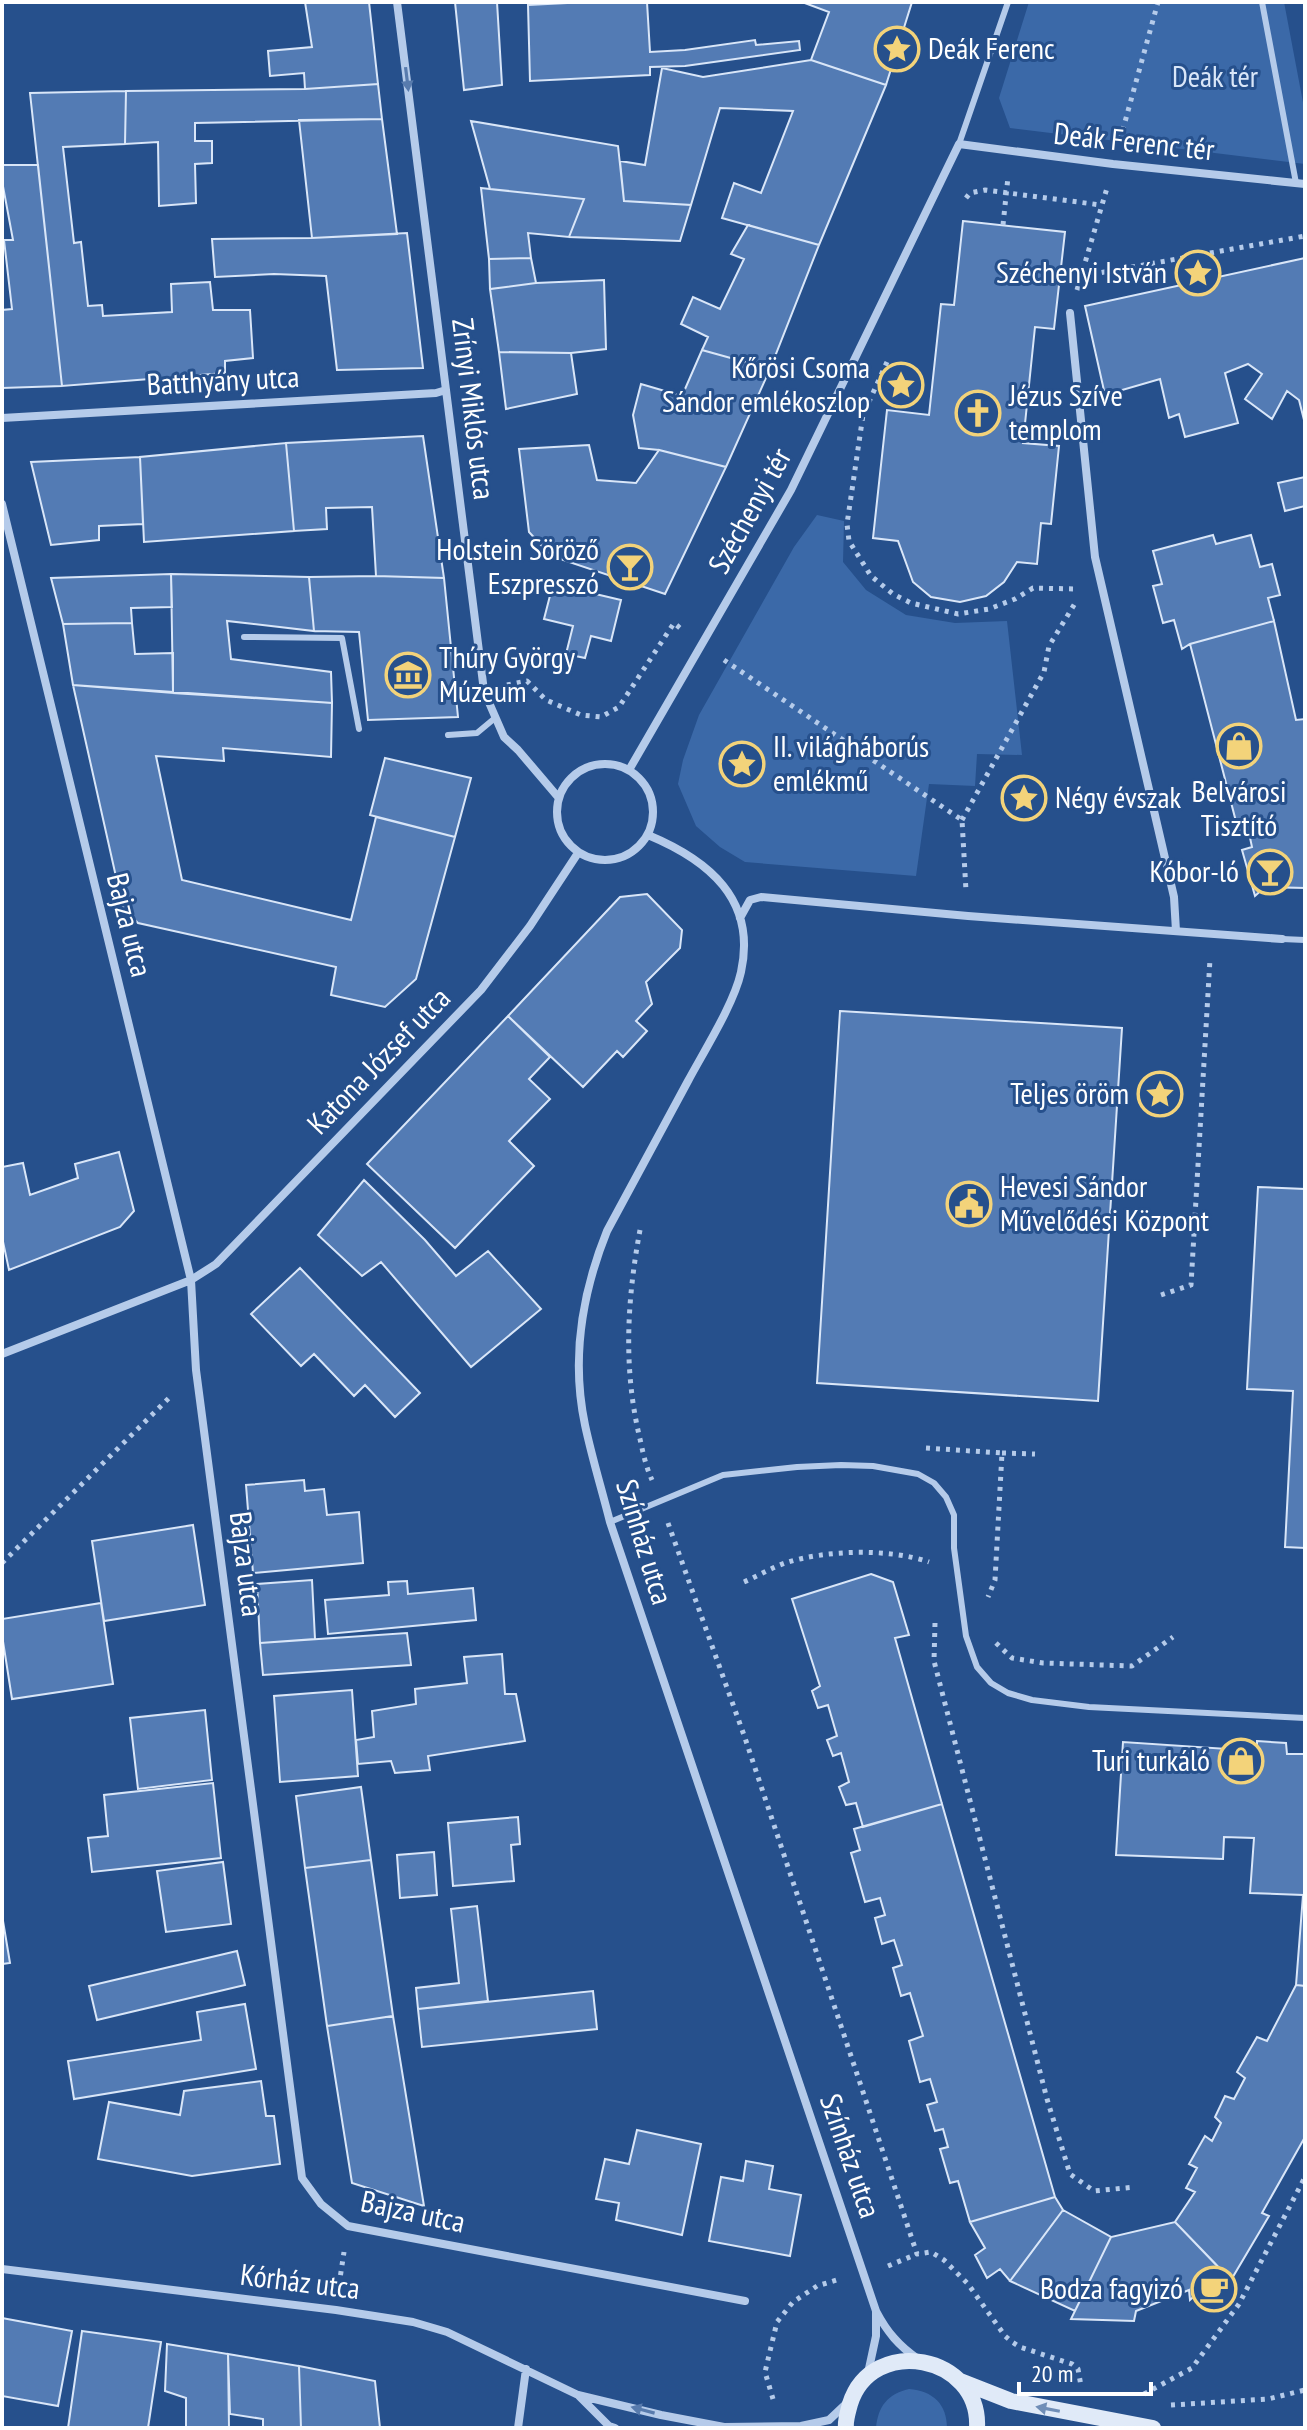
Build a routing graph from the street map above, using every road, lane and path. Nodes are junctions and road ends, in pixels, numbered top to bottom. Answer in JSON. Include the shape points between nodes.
{"nodes":[{"id":1,"x":397,"y":2,"type":"edge"},
{"id":2,"x":1008,"y":2,"type":"edge"},
{"id":3,"x":1158,"y":2,"type":"edge"},
{"id":4,"x":1262,"y":2,"type":"edge"},
{"id":5,"x":959,"y":144,"type":"junction"},
{"id":6,"x":1012,"y":152,"type":"junction"},
{"id":7,"x":1113,"y":164,"type":"junction"},
{"id":8,"x":1300,"y":184,"type":"edge"},
{"id":9,"x":1006,"y":193,"type":"junction"},
{"id":10,"x":1101,"y":205,"type":"junction"},
{"id":11,"x":960,"y":206,"type":"dead end"},
{"id":12,"x":1003,"y":225,"type":"dead end"},
{"id":13,"x":1305,"y":236,"type":"edge"},
{"id":14,"x":1081,"y":277,"type":"junction"},
{"id":15,"x":1070,"y":313,"type":"joint"},
{"id":16,"x":889,"y":357,"type":"dead end"},
{"id":17,"x":446,"y":390,"type":"junction"},
{"id":18,"x":2,"y":418,"type":"edge"},
{"id":19,"x":2,"y":504,"type":"edge"},
{"id":20,"x":244,"y":637,"type":"dead end"},
{"id":21,"x":703,"y":644,"type":"junction"},
{"id":22,"x":743,"y":674,"type":"dead end"},
{"id":23,"x":484,"y":691,"type":"junction"},
{"id":24,"x":495,"y":718,"type":"junction"},
{"id":25,"x":359,"y":729,"type":"dead end"},
{"id":26,"x":448,"y":735,"type":"dead end"},
{"id":27,"x":629,"y":770,"type":"junction"},
{"id":28,"x":558,"y":797,"type":"junction"},
{"id":29,"x":962,"y":820,"type":"junction"},
{"id":30,"x":648,"y":835,"type":"junction"},
{"id":31,"x":578,"y":853,"type":"junction"},
{"id":32,"x":968,"y":916,"type":"junction"},
{"id":33,"x":740,"y":918,"type":"junction"},
{"id":34,"x":1176,"y":931,"type":"junction"},
{"id":35,"x":1211,"y":934,"type":"junction"},
{"id":36,"x":1282,"y":939,"type":"joint"},
{"id":37,"x":1305,"y":940,"type":"edge"},
{"id":38,"x":640,"y":1229,"type":"dead end"},
{"id":39,"x":191,"y":1280,"type":"junction"},
{"id":40,"x":1161,"y":1295,"type":"dead end"},
{"id":41,"x":2,"y":1354,"type":"edge"},
{"id":42,"x":196,"y":1370,"type":"junction"},
{"id":43,"x":1002,"y":1453,"type":"dead end"},
{"id":44,"x":1035,"y":1454,"type":"dead end"},
{"id":45,"x":660,"y":1500,"type":"junction"},
{"id":46,"x":610,"y":1522,"type":"junction"},
{"id":47,"x":2,"y":1563,"type":"edge"},
{"id":48,"x":937,"y":1565,"type":"dead end"},
{"id":49,"x":744,"y":1582,"type":"dead end"},
{"id":50,"x":936,"y":1613,"type":"dead end"},
{"id":51,"x":1173,"y":1637,"type":"dead end"},
{"id":52,"x":1043,"y":1663,"type":"dead end"},
{"id":53,"x":1305,"y":1718,"type":"edge"},
{"id":54,"x":1305,"y":2177,"type":"edge"},
{"id":55,"x":1135,"y":2187,"type":"dead end"},
{"id":56,"x":348,"y":2226,"type":"junction"},
{"id":57,"x":917,"y":2254,"type":"junction"},
{"id":58,"x":2,"y":2269,"type":"edge"},
{"id":59,"x":863,"y":2272,"type":"junction"},
{"id":60,"x":745,"y":2301,"type":"dead end"},
{"id":61,"x":336,"y":2310,"type":"junction"},
{"id":62,"x":876,"y":2311,"type":"junction"},
{"id":63,"x":920,"y":2361,"type":"junction"},
{"id":64,"x":526,"y":2369,"type":"junction"},
{"id":65,"x":867,"y":2377,"type":"junction"},
{"id":66,"x":960,"y":2381,"type":"junction"},
{"id":67,"x":1305,"y":2390,"type":"edge"},
{"id":68,"x":1081,"y":2391,"type":"dead end"},
{"id":69,"x":578,"y":2395,"type":"junction"},
{"id":70,"x":1137,"y":2398,"type":"dead end"},
{"id":71,"x":851,"y":2400,"type":"junction"},
{"id":72,"x":1160,"y":2405,"type":"dead end"},
{"id":73,"x":782,"y":2427,"type":"edge"},
{"id":74,"x":518,"y":2428,"type":"edge"},
{"id":75,"x":615,"y":2428,"type":"edge"},
{"id":76,"x":846,"y":2428,"type":"edge"},
{"id":77,"x":977,"y":2428,"type":"edge"},
{"id":78,"x":1153,"y":2428,"type":"edge"}],
"edges":[{"from":1,"to":17,"type":"street","name":"Zrínyi Miklós utca","one_way":true},
{"from":2,"to":5,"type":"lane","name":"Széchenyi tér"},
{"from":3,"to":7,"type":"path"},
{"from":4,"to":8,"type":"lane"},
{"from":5,"to":6,"type":"street","name":"Deák Ferenc tér"},
{"from":5,"to":21,"type":"street","name":"Széchenyi tér","via":[[791,490]]},
{"from":6,"to":7,"type":"street","name":"Deák Ferenc tér"},
{"from":6,"to":9,"type":"path"},
{"from":7,"to":8,"type":"street","name":"Deák Ferenc tér"},
{"from":7,"to":10,"type":"path"},
{"from":9,"to":10,"type":"path"},
{"from":9,"to":11,"type":"path","via":[[970,193]]},
{"from":9,"to":12,"type":"path"},
{"from":10,"to":14,"type":"path"},
{"from":13,"to":14,"type":"path"},
{"from":14,"to":15,"type":"path"},
{"from":15,"to":34,"type":"street","via":[[1095,557],[1174,897]]},
{"from":16,"to":29,"type":"path","via":[[863,415],[847,524],[849,541],[871,576],[911,603],[958,614],[989,609],[1033,588],[1084,589],[1049,646],[1044,672]]},
{"from":17,"to":18,"type":"street","name":"Batthyány utca"},
{"from":17,"to":23,"type":"street","name":"Zrínyi Miklós utca"},
{"from":19,"to":39,"type":"street","name":"Bajza utca"},
{"from":20,"to":25,"type":"lane","via":[[342,638]]},
{"from":21,"to":23,"type":"path","via":[[674,623],[619,707],[601,717],[546,700],[527,681]]},
{"from":21,"to":27,"type":"street","name":"Széchenyi tér"},
{"from":22,"to":29,"type":"path"},
{"from":23,"to":24,"type":"street","name":"Zrínyi Miklós utca"},
{"from":24,"to":26,"type":"lane","via":[[477,733]]},
{"from":24,"to":28,"type":"street","name":"Zrínyi Miklós utca","via":[[504,737]]},
{"from":27,"to":28,"type":"street","via":[[592,765],[571,777]]},
{"from":27,"to":30,"type":"street","via":[[649,792],[653,806]]},
{"from":28,"to":31,"type":"street","via":[[559,829]]},
{"from":29,"to":32,"type":"path"},
{"from":30,"to":31,"type":"street","via":[[624,857],[592,860]]},
{"from":30,"to":33,"type":"street","name":"Színház utca","via":[[674,846],[717,877]]},
{"from":31,"to":39,"type":"street","name":"Katona József utca","via":[[481,990],[216,1264]]},
{"from":32,"to":33,"type":"street","via":[[761,897],[750,900]]},
{"from":32,"to":34,"type":"street"},
{"from":33,"to":46,"type":"street","name":"Színház utca","via":[[741,973],[607,1231],[580,1323],[584,1422]]},
{"from":34,"to":35,"type":"street"},
{"from":35,"to":36,"type":"street"},
{"from":35,"to":40,"type":"path","via":[[1191,1285]]},
{"from":36,"to":37,"type":"lane"},
{"from":38,"to":45,"type":"path","via":[[627,1334],[632,1405]]},
{"from":39,"to":41,"type":"street","name":"Katona József utca"},
{"from":39,"to":42,"type":"street","name":"Bajza utca"},
{"from":42,"to":47,"type":"path"},
{"from":42,"to":56,"type":"street","name":"Bajza utca","via":[[302,2178],[321,2204]]},
{"from":43,"to":44,"type":"path"},
{"from":45,"to":46,"type":"lane"},
{"from":45,"to":53,"type":"lane","via":[[723,1475],[797,1467],[873,1466],[918,1474],[934,1483],[954,1515],[966,1636],[977,1667],[991,1683],[1032,1700],[1089,1707]]},
{"from":45,"to":57,"type":"path"},
{"from":46,"to":59,"type":"street","name":"Színház utca"},
{"from":48,"to":49,"type":"path","via":[[898,1555],[831,1554],[784,1563]]},
{"from":50,"to":55,"type":"path","via":[[934,1661],[1070,2174],[1094,2191]]},
{"from":51,"to":52,"type":"path","via":[[1132,1666]]},
{"from":54,"to":70,"type":"path","via":[[1239,2304],[1192,2368]]},
{"from":56,"to":60,"type":"street","name":"Bajza utca"},
{"from":56,"to":61,"type":"path"},
{"from":57,"to":59,"type":"path"},
{"from":57,"to":68,"type":"path","via":[[931,2252],[944,2260],[1012,2342],[1078,2369]]},
{"from":58,"to":61,"type":"street","name":"Kórház utca"},
{"from":59,"to":62,"type":"street","name":"Színház utca"},
{"from":59,"to":73,"type":"path","via":[[817,2286],[793,2302],[777,2322],[765,2372]]},
{"from":61,"to":64,"type":"street","name":"Kórház utca","via":[[447,2332]]},
{"from":62,"to":63,"type":"street","name":"Színház utca","via":[[886,2330]]},
{"from":62,"to":65,"type":"street","name":"Színház utca"},
{"from":63,"to":65,"type":"street","via":[[901,2361]]},
{"from":63,"to":66,"type":"street","via":[[942,2367]]},
{"from":64,"to":69,"type":"street","name":"Kórház utca"},
{"from":64,"to":74,"type":"street"},
{"from":65,"to":71,"type":"street"},
{"from":66,"to":77,"type":"street","via":[[972,2399]]},
{"from":78,"to":66,"type":"street","one_way":true,"via":[[1011,2401]]},
{"from":67,"to":72,"type":"path","via":[[1268,2399]]},
{"from":73,"to":69,"type":"street","name":"Kórház utca","one_way":true,"via":[[724,2427]]},
{"from":69,"to":75,"type":"street","name":"Kórház utca"},
{"from":71,"to":73,"type":"street","name":"Kórház utca","via":[[829,2420]]},
{"from":71,"to":76,"type":"street"}]}
